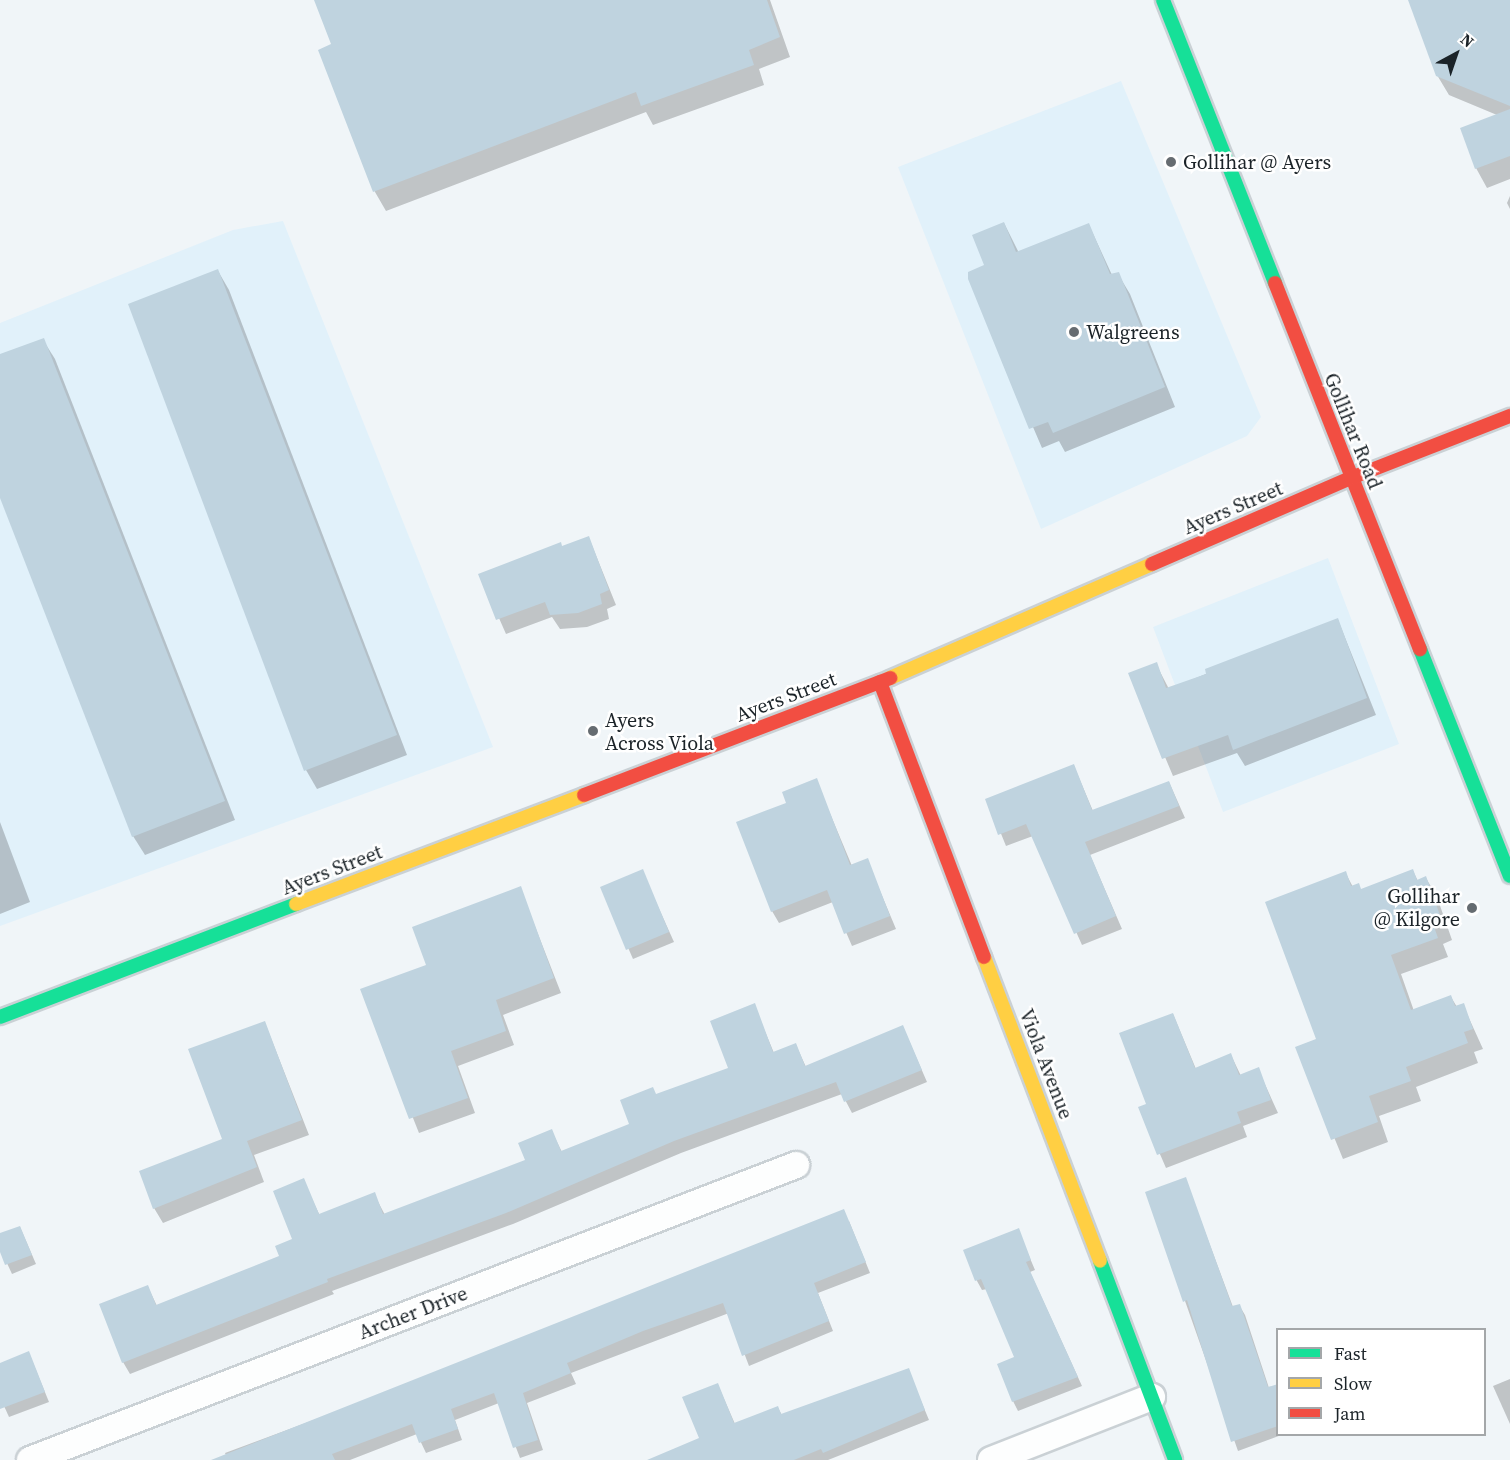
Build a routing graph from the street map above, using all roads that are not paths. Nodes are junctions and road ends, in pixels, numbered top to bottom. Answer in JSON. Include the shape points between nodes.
{"nodes":[{"id":1,"x":1163,"y":0,"type":"edge"},
{"id":2,"x":1510,"y":416,"type":"edge"},
{"id":3,"x":1351,"y":478,"type":"junction"},
{"id":4,"x":880,"y":682,"type":"junction"},
{"id":5,"x":1510,"y":875,"type":"edge"},
{"id":6,"x":0,"y":1017,"type":"edge"},
{"id":7,"x":796,"y":1165,"type":"dead end"},
{"id":8,"x":1152,"y":1397,"type":"junction"},
{"id":9,"x":30,"y":1460,"type":"edge"},
{"id":10,"x":991,"y":1460,"type":"edge"},
{"id":11,"x":1175,"y":1460,"type":"edge"}],
"edges":[{"from":1,"to":3,"type":"main road","name":"Gollihar Road"},
{"from":2,"to":3,"type":"main road","name":"Ayers Street"},
{"from":3,"to":4,"type":"main road","name":"Ayers Street"},
{"from":3,"to":5,"type":"main road","name":"Gollihar Road"},
{"from":4,"to":6,"type":"main road","name":"Ayers Street"},
{"from":4,"to":8,"type":"main road","name":"Viola Avenue"},
{"from":7,"to":9,"type":"street","name":"Archer Drive"},
{"from":8,"to":10,"type":"street"},
{"from":8,"to":11,"type":"main road","name":"Viola Avenue"}]}
